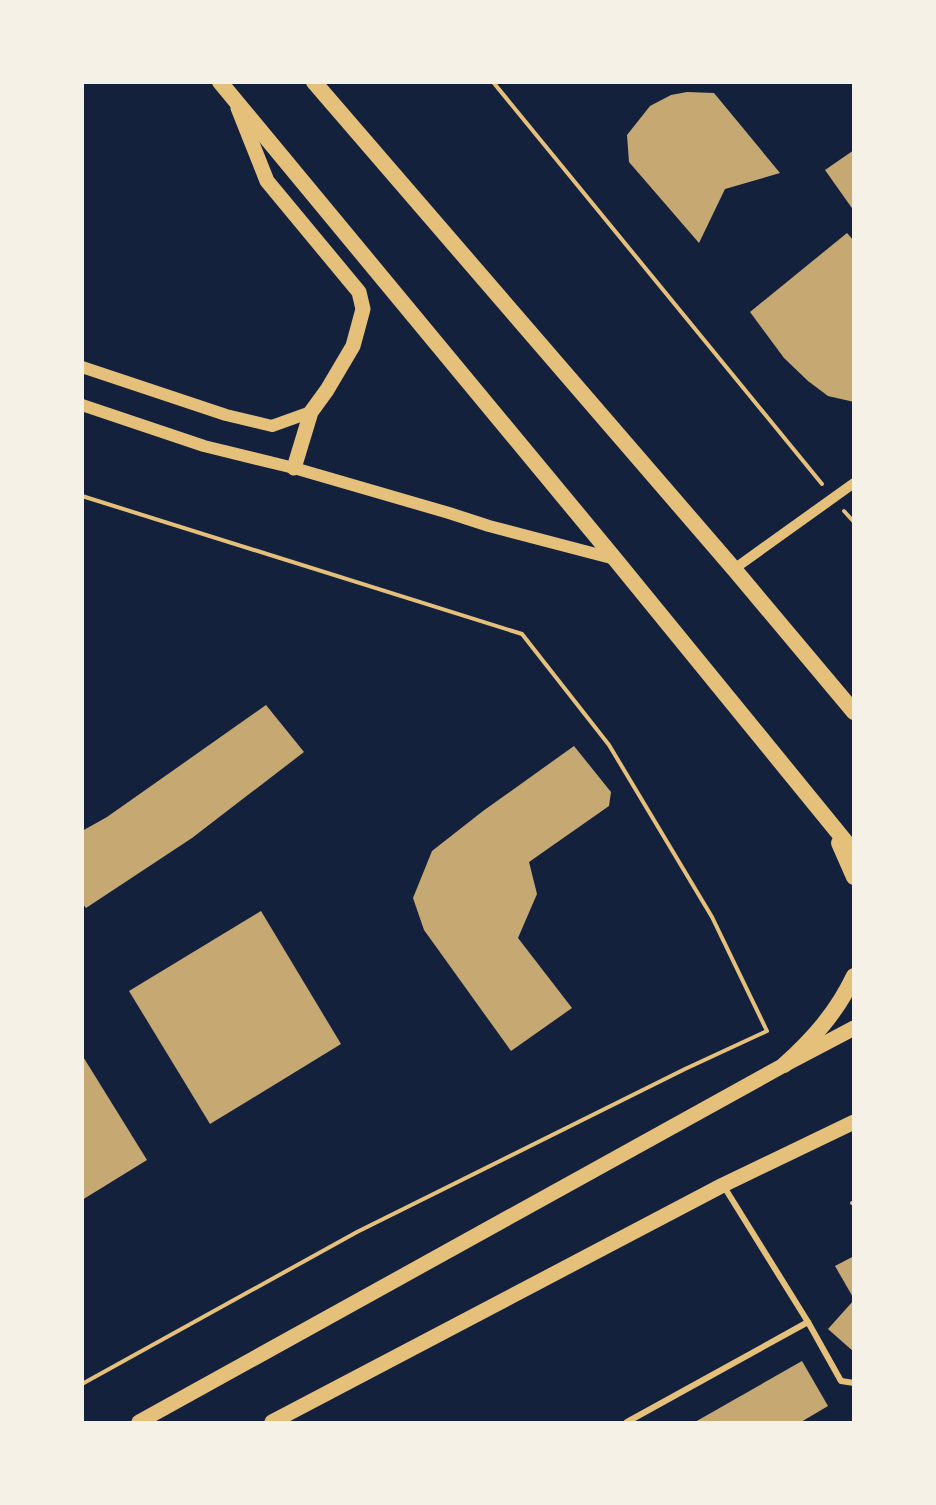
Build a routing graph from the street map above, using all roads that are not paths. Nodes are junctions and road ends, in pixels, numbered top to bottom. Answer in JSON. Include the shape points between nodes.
{"nodes":[{"id":1,"x":220,"y":82,"type":"edge"},
{"id":2,"x":314,"y":82,"type":"edge"},
{"id":3,"x":236,"y":103,"type":"junction"},
{"id":4,"x":82,"y":367,"type":"edge"},
{"id":5,"x":82,"y":405,"type":"edge"},
{"id":6,"x":311,"y":412,"type":"junction"},
{"id":7,"x":294,"y":468,"type":"junction"},
{"id":8,"x":854,"y":483,"type":"edge"},
{"id":9,"x":615,"y":559,"type":"junction"},
{"id":10,"x":734,"y":569,"type":"junction"},
{"id":11,"x":854,"y":712,"type":"edge"},
{"id":12,"x":829,"y":820,"type":"junction"},
{"id":13,"x":854,"y":846,"type":"edge"},
{"id":14,"x":854,"y":852,"type":"edge"},
{"id":15,"x":854,"y":877,"type":"edge"},
{"id":16,"x":854,"y":976,"type":"edge"},
{"id":17,"x":854,"y":1028,"type":"edge"},
{"id":18,"x":854,"y":1033,"type":"edge"},
{"id":19,"x":784,"y":1065,"type":"junction"},
{"id":20,"x":854,"y":1122,"type":"edge"},
{"id":21,"x":854,"y":1127,"type":"edge"},
{"id":22,"x":820,"y":1139,"type":"junction"},
{"id":23,"x":723,"y":1185,"type":"junction"},
{"id":24,"x":808,"y":1322,"type":"junction"},
{"id":25,"x":854,"y":1383,"type":"edge"},
{"id":26,"x":139,"y":1422,"type":"edge"},
{"id":27,"x":272,"y":1422,"type":"edge"},
{"id":28,"x":627,"y":1422,"type":"edge"}],
"edges":[{"from":1,"to":3,"type":"highway"},
{"from":2,"to":10,"type":"highway"},
{"from":3,"to":6,"type":"main road","via":[[267,181],[359,292],[363,309],[353,346]]},
{"from":3,"to":9,"type":"highway"},
{"from":4,"to":6,"type":"main road","via":[[226,415],[272,426]]},
{"from":5,"to":7,"type":"main road","via":[[204,446]]},
{"from":6,"to":7,"type":"main road"},
{"from":7,"to":9,"type":"main road"},
{"from":8,"to":10,"type":"street"},
{"from":9,"to":12,"type":"highway"},
{"from":10,"to":11,"type":"highway"},
{"from":12,"to":13,"type":"highway"},
{"from":12,"to":14,"type":"highway"},
{"from":12,"to":15,"type":"highway"},
{"from":16,"to":19,"type":"highway","via":[[832,1014]]},
{"from":17,"to":19,"type":"main road"},
{"from":18,"to":19,"type":"main road"},
{"from":19,"to":26,"type":"main road"},
{"from":20,"to":22,"type":"main road"},
{"from":21,"to":22,"type":"main road"},
{"from":22,"to":23,"type":"main road"},
{"from":23,"to":24,"type":"street"},
{"from":23,"to":27,"type":"main road"},
{"from":24,"to":25,"type":"street","via":[[841,1381]]},
{"from":24,"to":28,"type":"street"}]}
